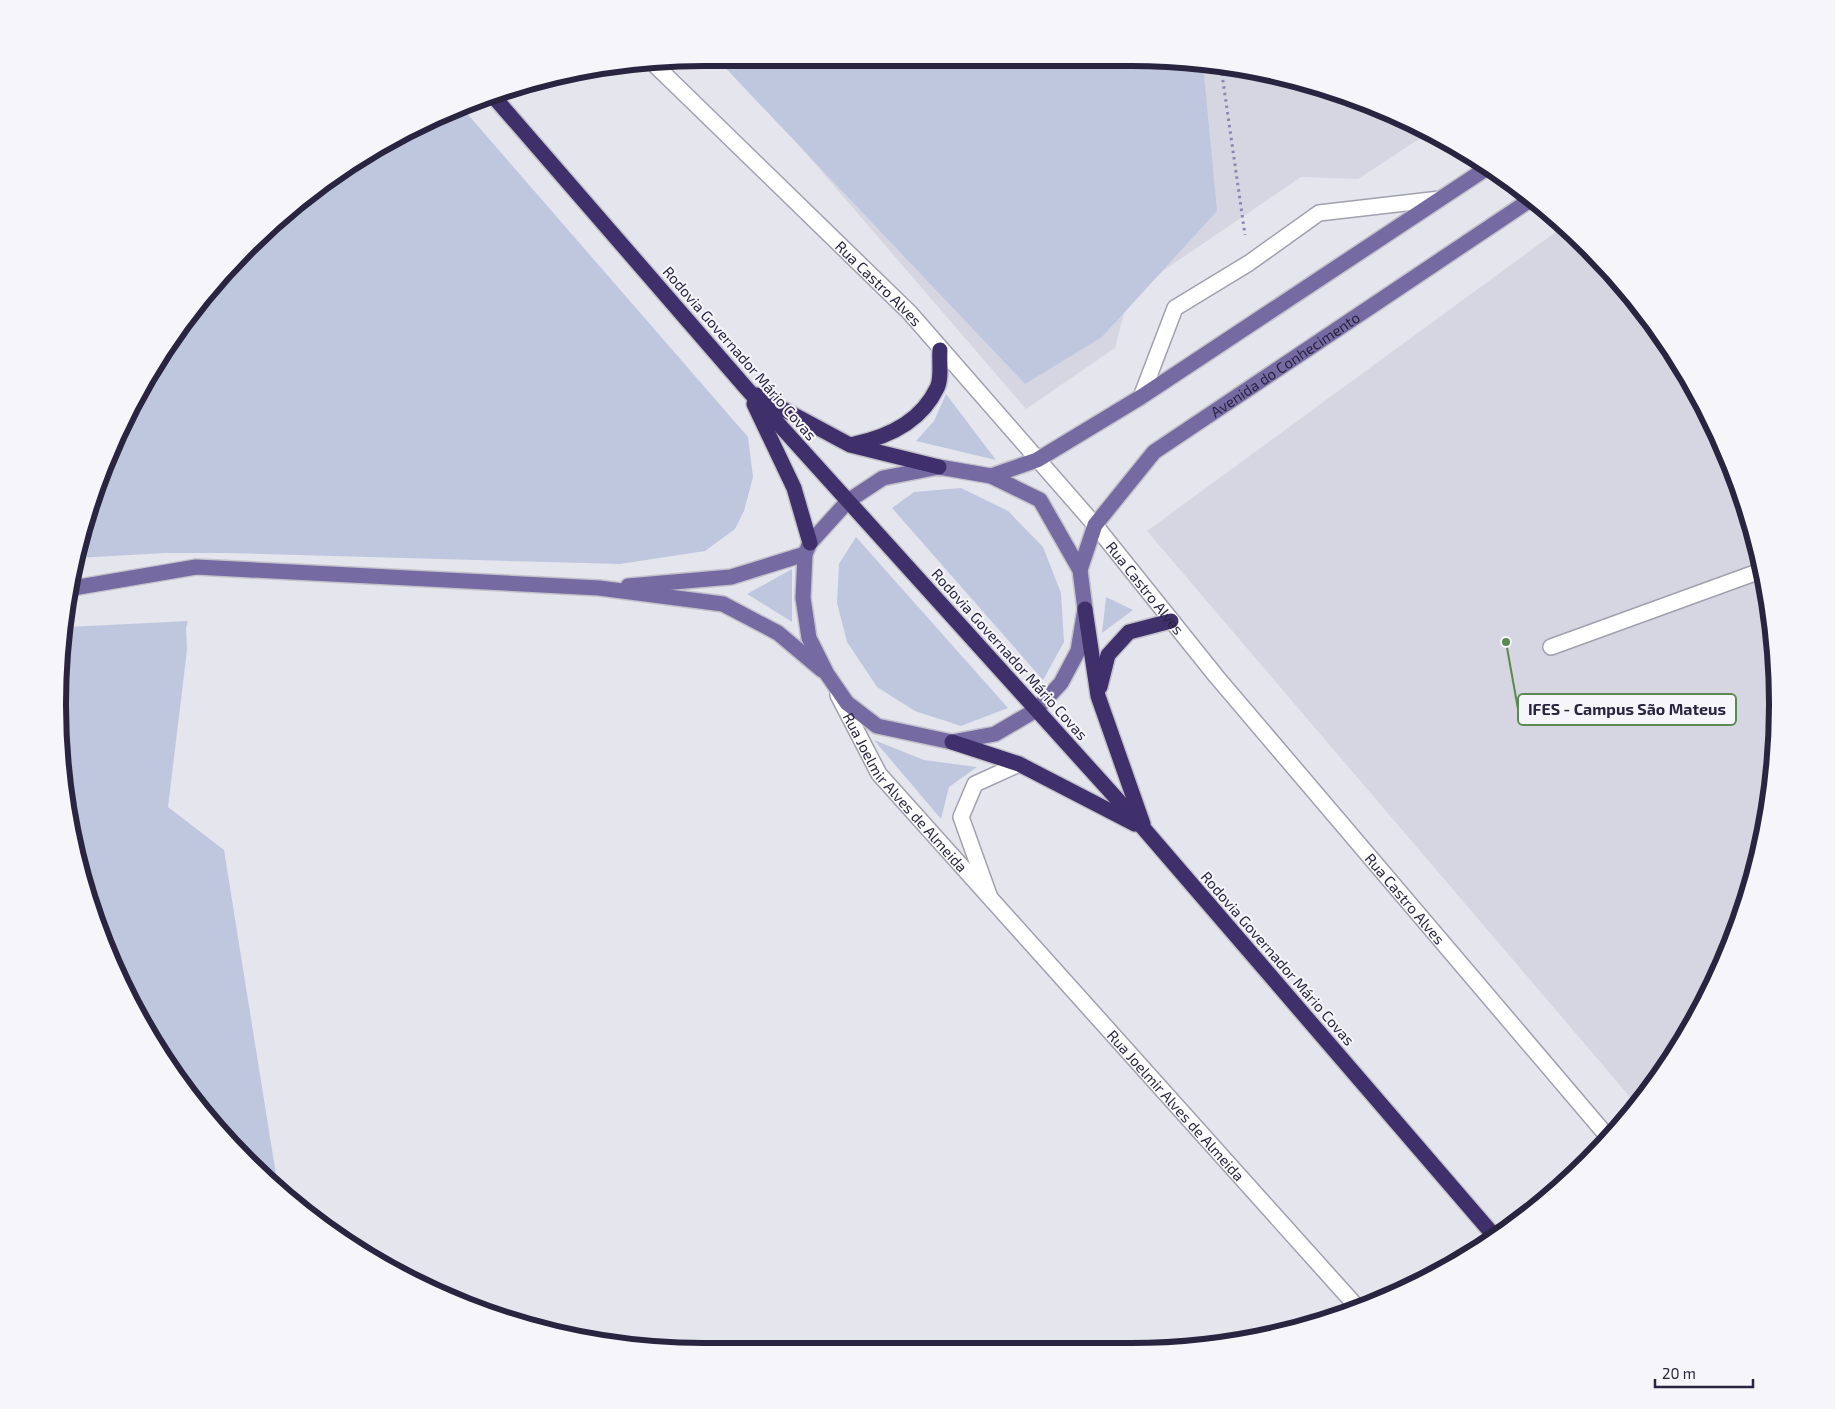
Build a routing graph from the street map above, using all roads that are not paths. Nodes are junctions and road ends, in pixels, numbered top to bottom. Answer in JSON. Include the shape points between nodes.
{"nodes":[{"id":1,"x":659,"y":68,"type":"edge"},
{"id":2,"x":497,"y":101,"type":"edge"},
{"id":3,"x":1481,"y":172,"type":"edge"},
{"id":4,"x":1440,"y":199,"type":"junction"},
{"id":5,"x":1525,"y":203,"type":"edge"},
{"id":6,"x":940,"y":350,"type":"junction"},
{"id":7,"x":747,"y":389,"type":"junction"},
{"id":8,"x":1141,"y":397,"type":"junction"},
{"id":9,"x":850,"y":445,"type":"junction"},
{"id":10,"x":1037,"y":460,"type":"junction"},
{"id":11,"x":939,"y":467,"type":"junction"},
{"id":12,"x":990,"y":476,"type":"junction"},
{"id":13,"x":848,"y":501,"type":"junction"},
{"id":14,"x":1095,"y":524,"type":"junction"},
{"id":15,"x":807,"y":548,"type":"junction"},
{"id":16,"x":1080,"y":570,"type":"junction"},
{"id":17,"x":1754,"y":573,"type":"edge"},
{"id":18,"x":78,"y":587,"type":"edge"},
{"id":19,"x":599,"y":588,"type":"junction"},
{"id":20,"x":1085,"y":609,"type":"junction"},
{"id":21,"x":1171,"y":621,"type":"junction"},
{"id":22,"x":1551,"y":647,"type":"dead end"},
{"id":23,"x":827,"y":674,"type":"junction"},
{"id":24,"x":1098,"y":696,"type":"junction"},
{"id":25,"x":1036,"y":710,"type":"junction"},
{"id":26,"x":952,"y":742,"type":"junction"},
{"id":27,"x":1019,"y":764,"type":"junction"},
{"id":28,"x":1145,"y":830,"type":"junction"},
{"id":29,"x":992,"y":903,"type":"junction"},
{"id":30,"x":1604,"y":1132,"type":"edge"},
{"id":31,"x":1490,"y":1231,"type":"edge"},
{"id":32,"x":1353,"y":1302,"type":"edge"}],
"edges":[{"from":1,"to":6,"type":"street","name":"Rua Castro Alves","via":[[910,313]]},
{"from":2,"to":7,"type":"highway","name":"Rodovia Governador Mário Covas"},
{"from":3,"to":4,"type":"main road"},
{"from":4,"to":8,"type":"main road"},
{"from":4,"to":8,"type":"street","via":[[1319,213],[1250,262],[1175,308]]},
{"from":5,"to":14,"type":"main road","name":"Avenida do Conhecimento","via":[[1154,452]]},
{"from":6,"to":9,"type":"highway","via":[[938,387],[916,418],[880,438]]},
{"from":6,"to":10,"type":"street","name":"Rua Castro Alves"},
{"from":7,"to":9,"type":"highway"},
{"from":7,"to":13,"type":"highway","name":"Rodovia Governador Mário Covas"},
{"from":7,"to":15,"type":"highway","via":[[794,488]]},
{"from":8,"to":10,"type":"main road"},
{"from":9,"to":11,"type":"highway"},
{"from":10,"to":12,"type":"main road"},
{"from":10,"to":14,"type":"street","name":"Rua Castro Alves"},
{"from":11,"to":12,"type":"main road"},
{"from":11,"to":13,"type":"main road","via":[[883,478]]},
{"from":12,"to":16,"type":"main road","via":[[1040,500]]},
{"from":13,"to":15,"type":"main road"},
{"from":13,"to":25,"type":"highway","name":"Rodovia Governador Mário Covas"},
{"from":14,"to":16,"type":"main road","name":"Avenida do Conhecimento"},
{"from":14,"to":21,"type":"street","name":"Rua Castro Alves"},
{"from":15,"to":19,"type":"main road","via":[[731,577]]},
{"from":15,"to":23,"type":"main road","via":[[803,598],[809,638]]},
{"from":16,"to":20,"type":"main road"},
{"from":17,"to":22,"type":"street"},
{"from":18,"to":19,"type":"main road","via":[[196,568]]},
{"from":19,"to":23,"type":"main road","via":[[723,604],[778,633]]},
{"from":20,"to":24,"type":"highway"},
{"from":20,"to":25,"type":"main road","via":[[1078,651],[1061,683]]},
{"from":21,"to":24,"type":"highway","via":[[1129,632],[1108,656]]},
{"from":21,"to":30,"type":"street","name":"Rua Castro Alves"},
{"from":23,"to":26,"type":"main road","via":[[847,703],[877,726]]},
{"from":23,"to":29,"type":"street","name":"Rua Joelmir Alves de Almeida","via":[[879,774]]},
{"from":24,"to":28,"type":"highway"},
{"from":25,"to":26,"type":"main road","via":[[995,734]]},
{"from":25,"to":28,"type":"highway","name":"Rodovia Governador Mário Covas"},
{"from":26,"to":27,"type":"highway"},
{"from":27,"to":28,"type":"highway"},
{"from":27,"to":29,"type":"street","name":"Rua Joelmir Alves de Almeida","via":[[975,784],[961,816]]},
{"from":28,"to":31,"type":"highway","name":"Rodovia Governador Mário Covas"},
{"from":29,"to":32,"type":"street","name":"Rua Joelmir Alves de Almeida"}]}
